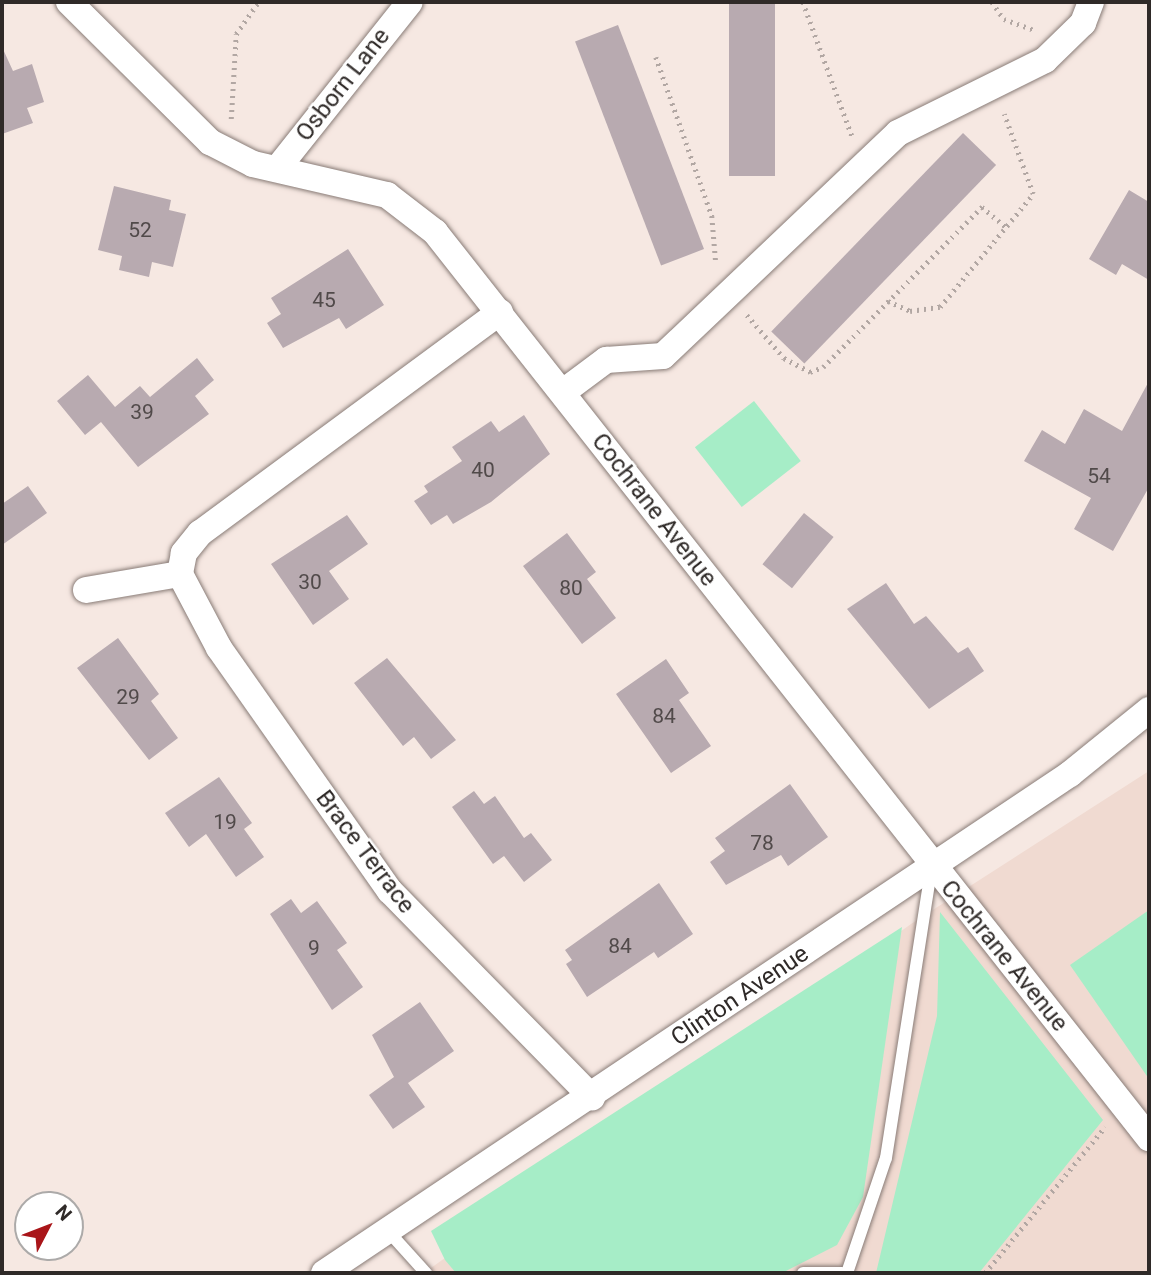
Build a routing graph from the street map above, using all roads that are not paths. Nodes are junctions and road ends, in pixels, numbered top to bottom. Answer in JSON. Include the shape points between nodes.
{"nodes":[{"id":1,"x":69,"y":2,"type":"edge"},
{"id":2,"x":410,"y":2,"type":"edge"},
{"id":3,"x":1091,"y":2,"type":"edge"},
{"id":4,"x":277,"y":169,"type":"junction"},
{"id":5,"x":500,"y":312,"type":"junction"},
{"id":6,"x":563,"y":392,"type":"junction"},
{"id":7,"x":180,"y":574,"type":"junction"},
{"id":8,"x":86,"y":590,"type":"dead end"},
{"id":9,"x":1149,"y":709,"type":"edge"},
{"id":10,"x":932,"y":866,"type":"junction"},
{"id":11,"x":592,"y":1097,"type":"junction"},
{"id":12,"x":1149,"y":1139,"type":"edge"},
{"id":13,"x":388,"y":1231,"type":"junction"},
{"id":14,"x":324,"y":1273,"type":"edge"},
{"id":15,"x":426,"y":1273,"type":"edge"},
{"id":16,"x":803,"y":1273,"type":"edge"},
{"id":17,"x":845,"y":1273,"type":"edge"}],
"edges":[{"from":1,"to":4,"type":"street","name":"Cochrane Avenue","via":[[209,142],[229,154]]},
{"from":2,"to":4,"type":"street","name":"Osborn Lane"},
{"from":3,"to":6,"type":"street","via":[[1083,23],[1056,48],[994,87],[898,133],[663,356],[606,360]]},
{"from":4,"to":5,"type":"street","name":"Cochrane Avenue","via":[[387,195],[414,211]]},
{"from":5,"to":6,"type":"street","name":"Cochrane Avenue"},
{"from":5,"to":7,"type":"street","via":[[200,533],[184,553]]},
{"from":6,"to":10,"type":"street","name":"Cochrane Avenue"},
{"from":7,"to":8,"type":"street"},
{"from":7,"to":11,"type":"street","name":"Brace Terrace","via":[[219,648],[390,891]]},
{"from":9,"to":10,"type":"street","name":"Clinton Avenue","via":[[1070,774]]},
{"from":10,"to":11,"type":"street","name":"Clinton Avenue"},
{"from":10,"to":12,"type":"street","name":"Cochrane Avenue"},
{"from":10,"to":17,"type":"lane","via":[[886,1158]]},
{"from":11,"to":13,"type":"street","name":"Clinton Avenue"},
{"from":13,"to":14,"type":"street","name":"Clinton Avenue"},
{"from":13,"to":15,"type":"lane"},
{"from":16,"to":17,"type":"lane"}]}
